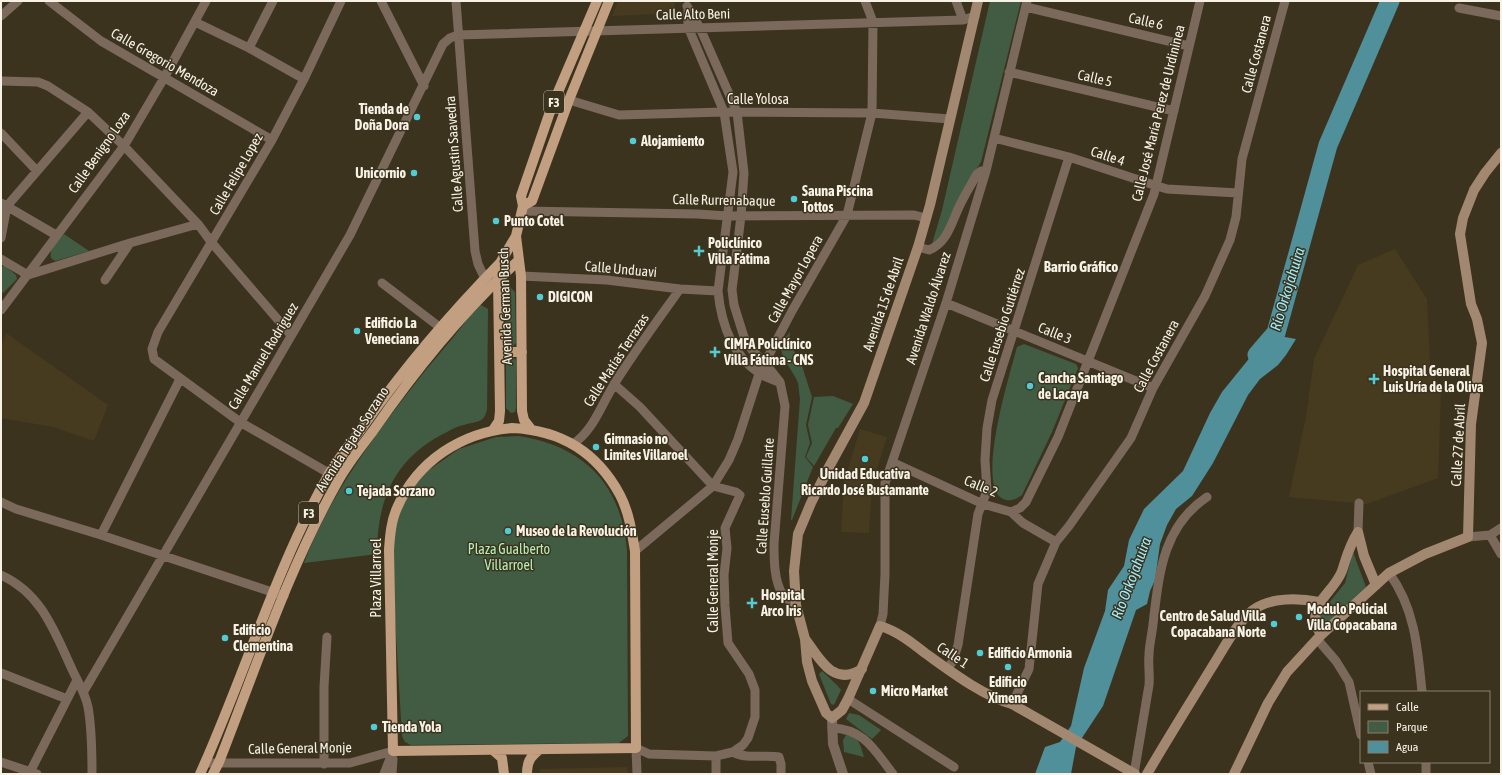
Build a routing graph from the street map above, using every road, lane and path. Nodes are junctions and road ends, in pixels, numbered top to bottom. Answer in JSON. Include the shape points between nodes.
{"nodes":[{"id":1,"x":18,"y":1,"type":"edge"},
{"id":2,"x":50,"y":1,"type":"edge"},
{"id":3,"x":206,"y":1,"type":"edge"},
{"id":4,"x":273,"y":1,"type":"edge"},
{"id":5,"x":341,"y":1,"type":"edge"},
{"id":6,"x":381,"y":1,"type":"edge"},
{"id":7,"x":456,"y":1,"type":"edge"},
{"id":8,"x":596,"y":1,"type":"edge"},
{"id":9,"x":609,"y":1,"type":"edge"},
{"id":10,"x":865,"y":1,"type":"edge"},
{"id":11,"x":956,"y":1,"type":"edge"},
{"id":12,"x":978,"y":1,"type":"edge"},
{"id":13,"x":1200,"y":1,"type":"edge"},
{"id":14,"x":1284,"y":1,"type":"edge"},
{"id":15,"x":687,"y":3,"type":"edge"},
{"id":16,"x":1026,"y":4,"type":"edge"},
{"id":17,"x":1459,"y":8,"type":"dead end"},
{"id":18,"x":1,"y":16,"type":"edge"},
{"id":19,"x":975,"y":16,"type":"junction"},
{"id":20,"x":1501,"y":16,"type":"edge"},
{"id":21,"x":963,"y":20,"type":"junction"},
{"id":22,"x":195,"y":22,"type":"junction"},
{"id":23,"x":873,"y":22,"type":"junction"},
{"id":24,"x":688,"y":27,"type":"junction"},
{"id":25,"x":700,"y":28,"type":"junction"},
{"id":26,"x":598,"y":30,"type":"junction"},
{"id":27,"x":585,"y":31,"type":"junction"},
{"id":28,"x":458,"y":35,"type":"junction"},
{"id":29,"x":1189,"y":46,"type":"junction"},
{"id":30,"x":249,"y":48,"type":"junction"},
{"id":31,"x":1009,"y":72,"type":"junction"},
{"id":32,"x":164,"y":78,"type":"junction"},
{"id":33,"x":304,"y":79,"type":"junction"},
{"id":34,"x":1,"y":81,"type":"edge"},
{"id":35,"x":424,"y":86,"type":"junction"},
{"id":36,"x":569,"y":100,"type":"junction"},
{"id":37,"x":1174,"y":111,"type":"junction"},
{"id":38,"x":88,"y":112,"type":"junction"},
{"id":39,"x":724,"y":112,"type":"junction"},
{"id":40,"x":738,"y":112,"type":"junction"},
{"id":41,"x":872,"y":113,"type":"junction"},
{"id":42,"x":950,"y":119,"type":"junction"},
{"id":43,"x":1,"y":133,"type":"edge"},
{"id":44,"x":994,"y":138,"type":"junction"},
{"id":45,"x":272,"y":140,"type":"junction"},
{"id":46,"x":124,"y":146,"type":"junction"},
{"id":47,"x":1501,"y":154,"type":"edge"},
{"id":48,"x":1069,"y":157,"type":"junction"},
{"id":49,"x":37,"y":171,"type":"junction"},
{"id":50,"x":986,"y":171,"type":"junction"},
{"id":51,"x":1157,"y":186,"type":"junction"},
{"id":52,"x":1238,"y":193,"type":"junction"},
{"id":53,"x":4,"y":205,"type":"edge"},
{"id":54,"x":523,"y":208,"type":"junction"},
{"id":55,"x":847,"y":215,"type":"junction"},
{"id":56,"x":728,"y":216,"type":"junction"},
{"id":57,"x":741,"y":216,"type":"junction"},
{"id":58,"x":926,"y":218,"type":"junction"},
{"id":59,"x":198,"y":224,"type":"junction"},
{"id":60,"x":56,"y":235,"type":"junction"},
{"id":61,"x":516,"y":236,"type":"junction"},
{"id":62,"x":1,"y":238,"type":"edge"},
{"id":63,"x":130,"y":243,"type":"junction"},
{"id":64,"x":212,"y":243,"type":"junction"},
{"id":65,"x":918,"y":247,"type":"junction"},
{"id":66,"x":1,"y":259,"type":"edge"},
{"id":67,"x":518,"y":261,"type":"junction"},
{"id":68,"x":500,"y":263,"type":"junction"},
{"id":69,"x":28,"y":275,"type":"junction"},
{"id":70,"x":521,"y":276,"type":"junction"},
{"id":71,"x":105,"y":280,"type":"dead end"},
{"id":72,"x":498,"y":280,"type":"junction"},
{"id":73,"x":382,"y":284,"type":"dead end"},
{"id":74,"x":487,"y":284,"type":"junction"},
{"id":75,"x":680,"y":289,"type":"junction"},
{"id":76,"x":718,"y":290,"type":"junction"},
{"id":77,"x":499,"y":298,"type":"junction"},
{"id":78,"x":946,"y":303,"type":"junction"},
{"id":79,"x":1,"y":310,"type":"edge"},
{"id":80,"x":444,"y":330,"type":"junction"},
{"id":81,"x":1015,"y":332,"type":"junction"},
{"id":82,"x":291,"y":335,"type":"junction"},
{"id":83,"x":500,"y":352,"type":"junction"},
{"id":84,"x":522,"y":352,"type":"junction"},
{"id":85,"x":1088,"y":362,"type":"junction"},
{"id":86,"x":765,"y":363,"type":"junction"},
{"id":87,"x":759,"y":374,"type":"junction"},
{"id":88,"x":180,"y":379,"type":"junction"},
{"id":89,"x":780,"y":382,"type":"junction"},
{"id":90,"x":614,"y":384,"type":"junction"},
{"id":91,"x":1153,"y":388,"type":"junction"},
{"id":92,"x":240,"y":422,"type":"junction"},
{"id":93,"x":531,"y":429,"type":"junction"},
{"id":94,"x":493,"y":430,"type":"junction"},
{"id":95,"x":573,"y":444,"type":"junction"},
{"id":96,"x":892,"y":462,"type":"junction"},
{"id":97,"x":330,"y":473,"type":"junction"},
{"id":98,"x":339,"y":480,"type":"junction"},
{"id":99,"x":713,"y":486,"type":"junction"},
{"id":100,"x":1207,"y":497,"type":"dead end"},
{"id":101,"x":1,"y":502,"type":"edge"},
{"id":102,"x":1359,"y":503,"type":"dead end"},
{"id":103,"x":983,"y":504,"type":"junction"},
{"id":104,"x":1011,"y":512,"type":"junction"},
{"id":105,"x":1501,"y":528,"type":"edge"},
{"id":106,"x":1358,"y":532,"type":"junction"},
{"id":107,"x":101,"y":535,"type":"junction"},
{"id":108,"x":1490,"y":535,"type":"junction"},
{"id":109,"x":1468,"y":537,"type":"junction"},
{"id":110,"x":1056,"y":542,"type":"junction"},
{"id":111,"x":635,"y":551,"type":"junction"},
{"id":112,"x":1501,"y":554,"type":"edge"},
{"id":113,"x":161,"y":556,"type":"junction"},
{"id":114,"x":1389,"y":573,"type":"junction"},
{"id":115,"x":1,"y":575,"type":"edge"},
{"id":116,"x":1376,"y":585,"type":"junction"},
{"id":117,"x":273,"y":592,"type":"junction"},
{"id":118,"x":284,"y":596,"type":"junction"},
{"id":119,"x":1318,"y":602,"type":"junction"},
{"id":120,"x":796,"y":606,"type":"junction"},
{"id":121,"x":880,"y":626,"type":"junction"},
{"id":122,"x":327,"y":637,"type":"dead end"},
{"id":123,"x":1319,"y":637,"type":"junction"},
{"id":124,"x":805,"y":639,"type":"junction"},
{"id":125,"x":862,"y":669,"type":"junction"},
{"id":126,"x":947,"y":669,"type":"junction"},
{"id":127,"x":1,"y":673,"type":"edge"},
{"id":128,"x":77,"y":680,"type":"junction"},
{"id":129,"x":84,"y":691,"type":"junction"},
{"id":130,"x":1422,"y":691,"type":"edge"},
{"id":131,"x":67,"y":699,"type":"junction"},
{"id":132,"x":848,"y":699,"type":"junction"},
{"id":133,"x":1012,"y":704,"type":"junction"},
{"id":134,"x":832,"y":723,"type":"junction"},
{"id":135,"x":1360,"y":731,"type":"edge"},
{"id":136,"x":636,"y":748,"type":"junction"},
{"id":137,"x":539,"y":750,"type":"junction"},
{"id":138,"x":393,"y":751,"type":"junction"},
{"id":139,"x":494,"y":751,"type":"junction"},
{"id":140,"x":733,"y":752,"type":"junction"},
{"id":141,"x":716,"y":756,"type":"junction"},
{"id":142,"x":1,"y":762,"type":"edge"},
{"id":143,"x":220,"y":762,"type":"junction"},
{"id":144,"x":205,"y":763,"type":"junction"},
{"id":145,"x":1368,"y":763,"type":"edge"},
{"id":146,"x":1426,"y":763,"type":"edge"},
{"id":147,"x":324,"y":764,"type":"junction"},
{"id":148,"x":954,"y":768,"type":"dead end"},
{"id":149,"x":33,"y":773,"type":"edge"},
{"id":150,"x":92,"y":774,"type":"edge"},
{"id":151,"x":200,"y":774,"type":"edge"},
{"id":152,"x":213,"y":774,"type":"edge"},
{"id":153,"x":384,"y":774,"type":"edge"},
{"id":154,"x":392,"y":774,"type":"edge"},
{"id":155,"x":504,"y":774,"type":"edge"},
{"id":156,"x":527,"y":774,"type":"edge"},
{"id":157,"x":637,"y":774,"type":"edge"},
{"id":158,"x":716,"y":774,"type":"edge"},
{"id":159,"x":781,"y":774,"type":"edge"},
{"id":160,"x":843,"y":774,"type":"edge"},
{"id":161,"x":893,"y":774,"type":"edge"},
{"id":162,"x":1135,"y":774,"type":"edge"},
{"id":163,"x":1146,"y":774,"type":"edge"},
{"id":164,"x":1234,"y":774,"type":"edge"},
{"id":165,"x":1371,"y":774,"type":"edge"},
{"id":166,"x":1426,"y":774,"type":"edge"}],
"edges":[{"from":1,"to":18,"type":"street"},
{"from":2,"to":32,"type":"street","name":"Calle Gregorio Mendoza","via":[[101,41]]},
{"from":3,"to":22,"type":"street","name":"Calle Benigno Loza"},
{"from":4,"to":30,"type":"street"},
{"from":5,"to":33,"type":"street","name":"Calle Felipe Lopez"},
{"from":6,"to":35,"type":"street"},
{"from":7,"to":28,"type":"street","name":"Calle Agustin Saavedra"},
{"from":8,"to":27,"type":"main road","number":"F3"},
{"from":9,"to":26,"type":"main road","number":"F3"},
{"from":10,"to":23,"type":"street","name":"Calle Mayor Lopera"},
{"from":11,"to":21,"type":"street"},
{"from":12,"to":19,"type":"main road","name":"Avenida 15 de Abril"},
{"from":13,"to":29,"type":"street","name":"Calle José María Perez de Urdininea"},
{"from":14,"to":52,"type":"street","name":"Calle Costanera","via":[[1242,159]]},
{"from":15,"to":24,"type":"street"},
{"from":15,"to":25,"type":"street","name":"Calle Euseblo Guillarte"},
{"from":16,"to":29,"type":"street","name":"Calle 6"},
{"from":16,"to":31,"type":"street","name":"Avenida Waldo Álvarez"},
{"from":17,"to":20,"type":"street"},
{"from":19,"to":21,"type":"street","name":"Calle Alto Beni"},
{"from":19,"to":42,"type":"main road","name":"Avenida 15 de Abril"},
{"from":21,"to":23,"type":"street","name":"Calle Alto Beni"},
{"from":22,"to":30,"type":"street"},
{"from":22,"to":32,"type":"street","name":"Calle Benigno Loza"},
{"from":23,"to":25,"type":"street","name":"Calle Alto Beni"},
{"from":23,"to":41,"type":"street","name":"Calle Mayor Lopera"},
{"from":24,"to":25,"type":"street","name":"Calle Alto Beni"},
{"from":24,"to":26,"type":"street","name":"Calle Alto Beni"},
{"from":24,"to":39,"type":"street"},
{"from":25,"to":40,"type":"street","name":"Calle Euseblo Guillarte"},
{"from":26,"to":27,"type":"street","name":"Calle Alto Beni"},
{"from":26,"to":36,"type":"main road","number":"F3"},
{"from":27,"to":28,"type":"street","name":"Calle Alto Beni"},
{"from":27,"to":54,"type":"main road","number":"F3","via":[[552,106],[521,196]]},
{"from":28,"to":35,"type":"street","name":"Calle Manuel Rodriguez","via":[[443,44]]},
{"from":28,"to":74,"type":"street","name":"Calle Agustin Saavedra","via":[[475,251]]},
{"from":29,"to":37,"type":"street","name":"Calle José María Perez de Urdininea"},
{"from":30,"to":33,"type":"street"},
{"from":31,"to":37,"type":"street","name":"Calle 5"},
{"from":31,"to":44,"type":"street","name":"Avenida Waldo Álvarez"},
{"from":32,"to":45,"type":"street","name":"Calle Gregorio Mendoza"},
{"from":32,"to":46,"type":"street","name":"Calle Benigno Loza"},
{"from":33,"to":45,"type":"street","name":"Calle Felipe Lopez"},
{"from":34,"to":38,"type":"street","via":[[38,82]]},
{"from":35,"to":82,"type":"street","name":"Calle Manuel Rodriguez","via":[[350,235]]},
{"from":36,"to":39,"type":"street","name":"Calle Yolosa","via":[[620,115]]},
{"from":36,"to":54,"type":"main road","number":"F3","via":[[532,201]]},
{"from":37,"to":51,"type":"street","name":"Calle José María Perez de Urdininea"},
{"from":38,"to":46,"type":"street"},
{"from":38,"to":49,"type":"street"},
{"from":39,"to":40,"type":"street","name":"Calle Yolosa"},
{"from":39,"to":56,"type":"street","via":[[732,172]]},
{"from":40,"to":41,"type":"street","name":"Calle Yolosa"},
{"from":40,"to":57,"type":"street","name":"Calle Euseblo Guillarte","via":[[744,172]]},
{"from":41,"to":42,"type":"street","name":"Calle Yolosa"},
{"from":41,"to":55,"type":"street","name":"Calle Mayor Lopera"},
{"from":42,"to":58,"type":"main road","name":"Avenida 15 de Abril"},
{"from":43,"to":49,"type":"street"},
{"from":44,"to":48,"type":"street","name":"Calle 4"},
{"from":44,"to":50,"type":"street","name":"Avenida Waldo Álvarez"},
{"from":45,"to":64,"type":"street","name":"Calle Felipe Lopez"},
{"from":46,"to":59,"type":"street"},
{"from":46,"to":60,"type":"street","name":"Calle Benigno Loza"},
{"from":47,"to":109,"type":"main road","name":"Calle 27 de Abril","via":[[1474,190],[1460,234],[1471,304],[1482,343],[1470,424]]},
{"from":48,"to":51,"type":"street","name":"Calle 4"},
{"from":48,"to":81,"type":"street","name":"Calle Eusebio Gutiérrez"},
{"from":49,"to":53,"type":"street"},
{"from":50,"to":65,"type":"street","via":[[977,174],[940,244],[929,250]]},
{"from":50,"to":78,"type":"street","name":"Avenida Waldo Álvarez"},
{"from":51,"to":52,"type":"street","name":"Calle 4","via":[[1168,189]]},
{"from":51,"to":85,"type":"street","name":"Calle José María Perez de Urdininea"},
{"from":52,"to":91,"type":"street","name":"Calle Costanera","via":[[1236,217],[1230,240],[1205,296]]},
{"from":53,"to":60,"type":"street"},
{"from":53,"to":62,"type":"street"},
{"from":54,"to":56,"type":"street","name":"Calle Rurrenabaque"},
{"from":54,"to":61,"type":"main road","number":"F3"},
{"from":55,"to":57,"type":"street","name":"Calle Rurrenabaque"},
{"from":55,"to":58,"type":"street","name":"Calle Rurrenabaque","via":[[914,215]]},
{"from":55,"to":86,"type":"street","name":"Calle Mayor Lopera"},
{"from":56,"to":57,"type":"street","name":"Calle Rurrenabaque"},
{"from":56,"to":76,"type":"street"},
{"from":57,"to":86,"type":"street","name":"Calle Euseblo Guillarte","via":[[732,290],[734,305],[744,338]]},
{"from":58,"to":65,"type":"main road","name":"Avenida 15 de Abril"},
{"from":59,"to":63,"type":"street"},
{"from":59,"to":64,"type":"street"},
{"from":60,"to":69,"type":"street","name":"Calle Benigno Loza"},
{"from":61,"to":67,"type":"main road","name":"Avenida German Busch","number":"F3"},
{"from":61,"to":68,"type":"main road","name":"Avenida German Busch","number":"F3"},
{"from":63,"to":69,"type":"street"},
{"from":63,"to":71,"type":"street"},
{"from":64,"to":82,"type":"street"},
{"from":64,"to":88,"type":"street","name":"Calle Felipe Lopez","via":[[154,339],[154,359]]},
{"from":65,"to":120,"type":"main road","name":"Avenida 15 de Abril","via":[[864,403],[820,485],[798,534],[794,571]]},
{"from":66,"to":69,"type":"street"},
{"from":67,"to":70,"type":"main road","name":"Avenida German Busch"},
{"from":67,"to":72,"type":"main road","name":"Avenida Tejada Sorzano","number":"F3"},
{"from":68,"to":72,"type":"main road","name":"Avenida German Busch"},
{"from":68,"to":74,"type":"main road","name":"Avenida Tejada Sorzano","number":"F3"},
{"from":69,"to":79,"type":"street","name":"Calle Benigno Loza"},
{"from":70,"to":75,"type":"street","name":"Calle Unduavi","via":[[607,280]]},
{"from":70,"to":84,"type":"main road","name":"Avenida German Busch"},
{"from":72,"to":74,"type":"main road","name":"Avenida Tejada Sorzano","number":"F3"},
{"from":72,"to":77,"type":"main road","name":"Avenida German Busch"},
{"from":73,"to":80,"type":"street"},
{"from":74,"to":77,"type":"street","name":"Calle Agustin Saavedra"},
{"from":74,"to":80,"type":"main road","name":"Avenida Tejada Sorzano","number":"F3"},
{"from":75,"to":76,"type":"street","name":"Calle Unduavi"},
{"from":75,"to":90,"type":"street","name":"Calle Matías Terrazas"},
{"from":76,"to":87,"type":"street","via":[[719,307],[734,348]]},
{"from":77,"to":83,"type":"main road","name":"Avenida German Busch"},
{"from":78,"to":81,"type":"street","name":"Calle 3"},
{"from":78,"to":96,"type":"street","name":"Avenida Waldo Álvarez"},
{"from":80,"to":97,"type":"main road","name":"Avenida Tejada Sorzano","number":"F3","via":[[394,384]]},
{"from":80,"to":98,"type":"main road","name":"Avenida Tejada Sorzano","number":"F3"},
{"from":81,"to":85,"type":"street","name":"Calle 3"},
{"from":81,"to":103,"type":"street","name":"Calle Eusebio Gutiérrez","via":[[992,400],[985,460],[987,491]]},
{"from":82,"to":92,"type":"street","name":"Calle Manuel Rodriguez"},
{"from":83,"to":84,"type":"main road"},
{"from":83,"to":94,"type":"main road","name":"Avenida German Busch","via":[[500,411],[499,421]]},
{"from":84,"to":93,"type":"main road","name":"Avenida German Busch","via":[[522,411],[524,420]]},
{"from":85,"to":91,"type":"street","name":"Calle 3"},
{"from":85,"to":104,"type":"street","name":"Calle José María Perez de Urdininea","via":[[1058,437],[1029,495],[1020,508]]},
{"from":86,"to":87,"type":"street","name":"Calle Mayor Lopera"},
{"from":86,"to":89,"type":"street","name":"Calle Euseblo Guillarte"},
{"from":87,"to":89,"type":"street"},
{"from":87,"to":99,"type":"street","name":"Calle Mayor Lopera","via":[[738,439]]},
{"from":88,"to":92,"type":"street"},
{"from":88,"to":107,"type":"street"},
{"from":89,"to":120,"type":"street","name":"Calle Euseblo Guillarte","via":[[785,406],[774,560],[777,580],[783,594]]},
{"from":90,"to":95,"type":"street","name":"Calle Matías Terrazas","via":[[589,428]]},
{"from":90,"to":99,"type":"street","via":[[640,407]]},
{"from":91,"to":110,"type":"street","name":"Calle Costanera","via":[[1131,438]]},
{"from":92,"to":97,"type":"street"},
{"from":92,"to":113,"type":"street","name":"Calle Manuel Rodriguez"},
{"from":93,"to":94,"type":"main road","name":"Plaza Villarroel"},
{"from":93,"to":95,"type":"main road","name":"Plaza Villarroel"},
{"from":94,"to":138,"type":"main road","name":"Plaza Villarroel","via":[[466,438],[436,456],[416,475],[396,508],[389,550]]},
{"from":95,"to":111,"type":"main road","name":"Plaza Villarroel","via":[[603,471],[621,496],[630,522]]},
{"from":96,"to":103,"type":"street","name":"Calle 2"},
{"from":96,"to":121,"type":"street","name":"Avenida Waldo Álvarez","via":[[885,483],[885,574]]},
{"from":97,"to":98,"type":"street"},
{"from":97,"to":117,"type":"main road","name":"Avenida Tejada Sorzano","number":"F3"},
{"from":98,"to":118,"type":"main road","name":"Avenida Tejada Sorzano","number":"F3","via":[[319,516]]},
{"from":99,"to":111,"type":"street","name":"Calle Mayor Lopera"},
{"from":99,"to":140,"type":"street","name":"Calle General Monje","via":[[740,495],[725,528],[725,606],[728,643],[749,674],[756,703],[755,717],[748,738]]},
{"from":100,"to":162,"type":"street","via":[[1180,525],[1166,550],[1157,594],[1149,655],[1148,695],[1143,710]]},
{"from":101,"to":107,"type":"street"},
{"from":102,"to":106,"type":"street"},
{"from":103,"to":104,"type":"street","name":"Calle 2"},
{"from":103,"to":126,"type":"street","via":[[978,514],[958,645],[953,661]]},
{"from":104,"to":110,"type":"street","name":"Calle 2","via":[[1023,523]]},
{"from":105,"to":108,"type":"street"},
{"from":106,"to":116,"type":"main road","via":[[1364,556]]},
{"from":106,"to":119,"type":"main road","via":[[1350,545],[1337,581]]},
{"from":107,"to":113,"type":"street"},
{"from":108,"to":109,"type":"street"},
{"from":108,"to":112,"type":"street"},
{"from":109,"to":114,"type":"main road","via":[[1425,554]]},
{"from":110,"to":133,"type":"street","name":"Calle Costanera","via":[[1038,584],[1029,669]]},
{"from":111,"to":136,"type":"main road","name":"Plaza Villarroel"},
{"from":113,"to":117,"type":"street"},
{"from":113,"to":129,"type":"street","name":"Calle Manuel Rodriguez"},
{"from":114,"to":116,"type":"main road"},
{"from":114,"to":130,"type":"street","via":[[1404,598],[1410,616],[1416,640]]},
{"from":115,"to":128,"type":"street","via":[[20,585],[46,614]]},
{"from":116,"to":123,"type":"main road"},
{"from":117,"to":118,"type":"street"},
{"from":117,"to":144,"type":"main road","name":"Avenida Tejada Sorzano","number":"F3"},
{"from":118,"to":143,"type":"main road","name":"Avenida Tejada Sorzano","number":"F3"},
{"from":119,"to":123,"type":"main road","via":[[1315,624]]},
{"from":119,"to":163,"type":"main road","via":[[1292,599],[1264,604],[1245,618]]},
{"from":120,"to":124,"type":"main road","name":"Calle Euseblo Guillarte"},
{"from":121,"to":125,"type":"main road"},
{"from":121,"to":126,"type":"main road","name":"Calle 1","via":[[905,638]]},
{"from":122,"to":147,"type":"street"},
{"from":123,"to":135,"type":"street","via":[[1349,682]]},
{"from":123,"to":164,"type":"main road","via":[[1287,672],[1268,703]]},
{"from":124,"to":125,"type":"main road","via":[[823,664],[836,674],[849,675]]},
{"from":124,"to":134,"type":"main road","name":"Calle Euseblo Guillarte","via":[[812,681]]},
{"from":125,"to":132,"type":"main road"},
{"from":126,"to":133,"type":"main road","name":"Calle 1","via":[[1001,701]]},
{"from":127,"to":131,"type":"street"},
{"from":128,"to":129,"type":"street"},
{"from":128,"to":131,"type":"street"},
{"from":129,"to":150,"type":"street","via":[[90,722]]},
{"from":131,"to":149,"type":"street"},
{"from":132,"to":134,"type":"main road"},
{"from":132,"to":148,"type":"street"},
{"from":133,"to":162,"type":"main road","name":"Calle 1","bridge":true},
{"from":134,"to":160,"type":"street","via":[[836,756]]},
{"from":134,"to":161,"type":"street","via":[[866,738]]},
{"from":136,"to":137,"type":"main road"},
{"from":136,"to":141,"type":"street","name":"Calle General Monje","via":[[649,754]]},
{"from":136,"to":157,"type":"street"},
{"from":137,"to":139,"type":"main road"},
{"from":137,"to":156,"type":"main road","via":[[527,764]]},
{"from":138,"to":139,"type":"main road"},
{"from":138,"to":147,"type":"street","name":"Calle General Monje","via":[[365,760]]},
{"from":138,"to":153,"type":"street"},
{"from":138,"to":154,"type":"street"},
{"from":139,"to":155,"type":"main road","via":[[502,758]]},
{"from":140,"to":141,"type":"street","name":"Calle General Monje"},
{"from":140,"to":159,"type":"street","name":"Calle General Monje","via":[[746,757],[779,757],[782,764]]},
{"from":141,"to":158,"type":"street"},
{"from":142,"to":149,"type":"street"},
{"from":143,"to":144,"type":"street","name":"Calle General Monje"},
{"from":143,"to":147,"type":"street","name":"Calle General Monje"},
{"from":143,"to":152,"type":"main road","name":"Avenida Tejada Sorzano","number":"F3"},
{"from":144,"to":151,"type":"main road","name":"Avenida Tejada Sorzano","number":"F3"},
{"from":145,"to":165,"type":"street"},
{"from":146,"to":166,"type":"street"}]}
